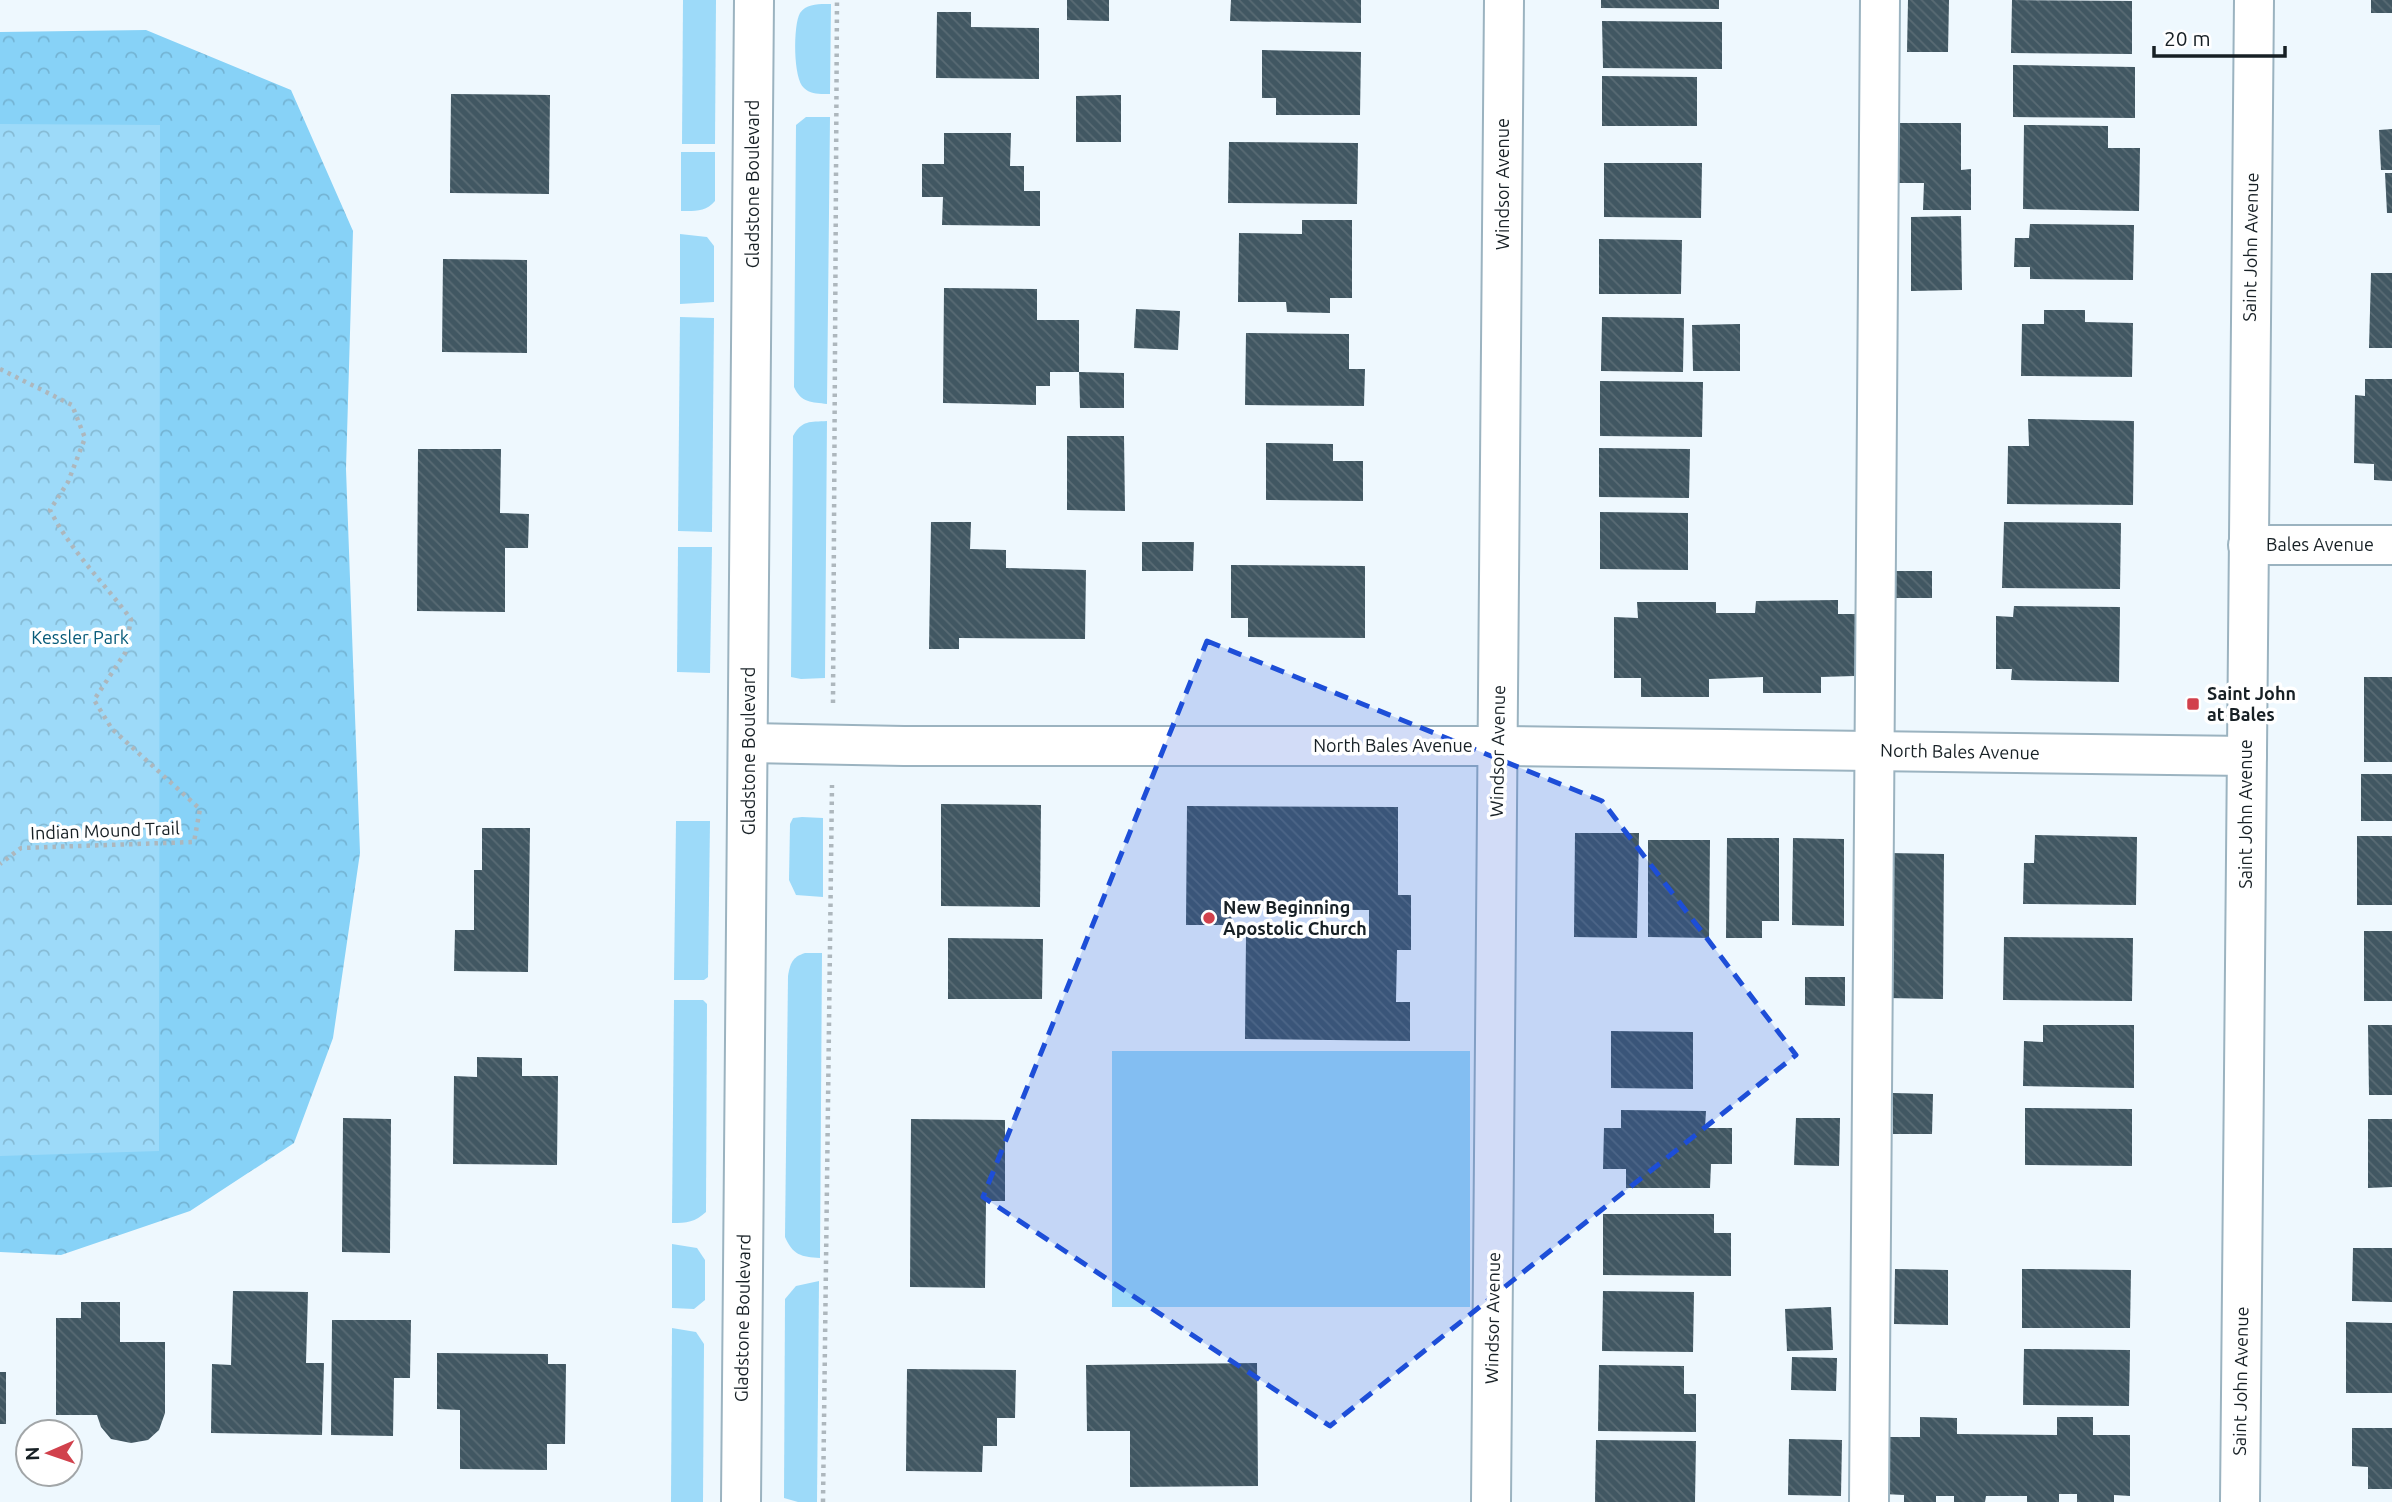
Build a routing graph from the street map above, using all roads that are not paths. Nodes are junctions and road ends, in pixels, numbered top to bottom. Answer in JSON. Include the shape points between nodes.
{"nodes":[{"id":1,"x":754,"y":0,"type":"edge"},
{"id":2,"x":1504,"y":0,"type":"edge"},
{"id":3,"x":1880,"y":0,"type":"edge"},
{"id":4,"x":2253,"y":0,"type":"edge"},
{"id":5,"x":2392,"y":544,"type":"edge"},
{"id":6,"x":2248,"y":545,"type":"junction"},
{"id":7,"x":748,"y":743,"type":"junction"},
{"id":8,"x":1498,"y":747,"type":"junction"},
{"id":9,"x":1873,"y":751,"type":"junction"},
{"id":10,"x":2247,"y":756,"type":"junction"},
{"id":11,"x":741,"y":1502,"type":"edge"},
{"id":12,"x":1491,"y":1502,"type":"edge"},
{"id":13,"x":1869,"y":1502,"type":"edge"},
{"id":14,"x":2240,"y":1502,"type":"edge"}],
"edges":[{"from":1,"to":7,"type":"street","name":"Gladstone Boulevard"},
{"from":2,"to":8,"type":"street","name":"Windsor Avenue"},
{"from":3,"to":9,"type":"street"},
{"from":4,"to":6,"type":"street","name":"Saint John Avenue"},
{"from":5,"to":6,"type":"street","name":"Bales Avenue"},
{"from":6,"to":10,"type":"street","name":"Saint John Avenue"},
{"from":7,"to":8,"type":"street","name":"North Bales Avenue"},
{"from":7,"to":11,"type":"street","name":"Gladstone Boulevard"},
{"from":8,"to":9,"type":"street","name":"North Bales Avenue"},
{"from":8,"to":12,"type":"street","name":"Windsor Avenue"},
{"from":9,"to":10,"type":"street","name":"North Bales Avenue"},
{"from":9,"to":13,"type":"street"},
{"from":10,"to":14,"type":"street","name":"Saint John Avenue"}]}
